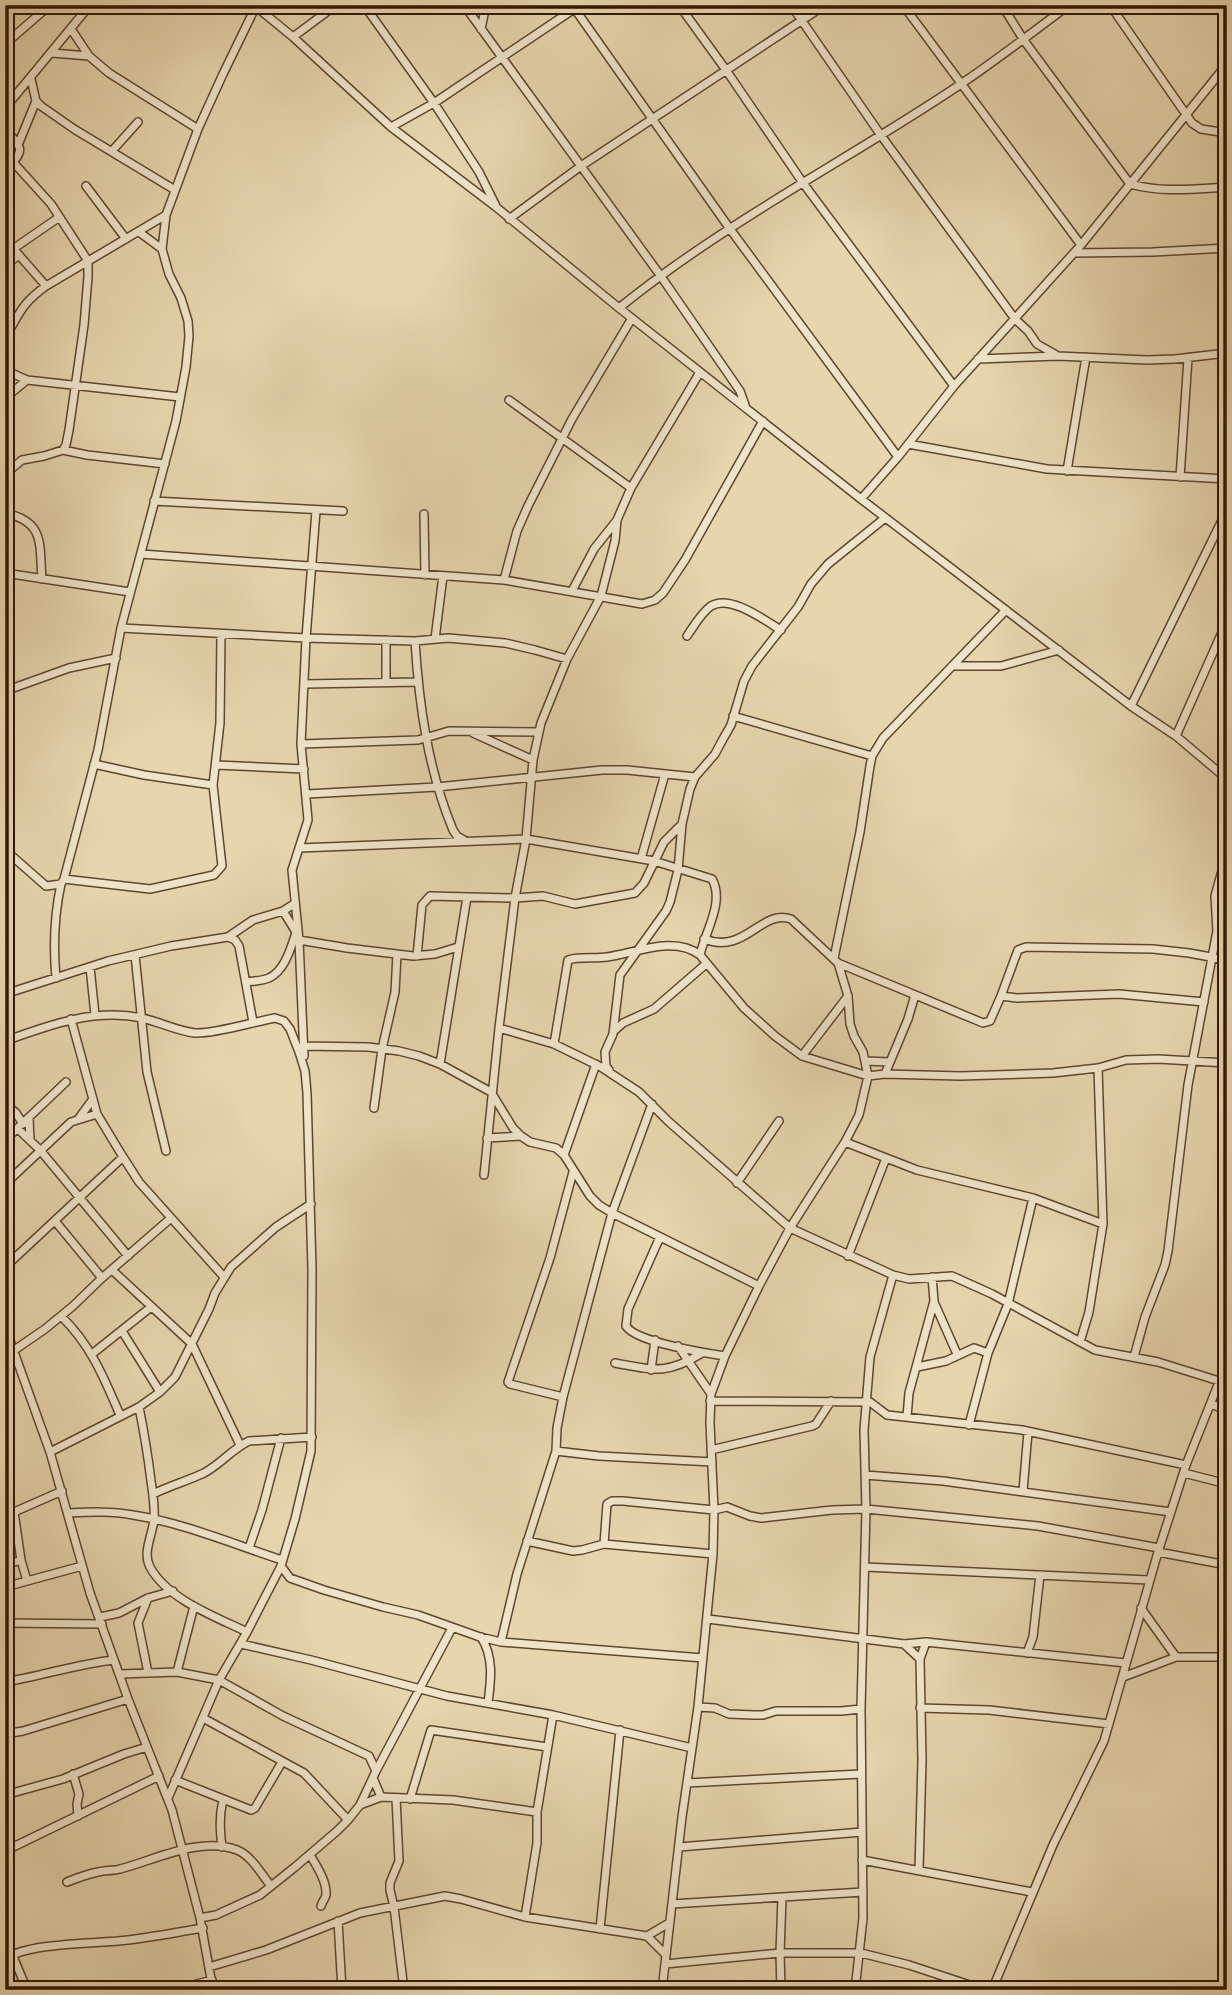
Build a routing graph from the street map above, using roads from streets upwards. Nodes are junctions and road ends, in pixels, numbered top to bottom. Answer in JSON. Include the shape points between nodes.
{"nodes":[{"id":1,"x":50,"y":5,"type":"edge"},
{"id":2,"x":90,"y":5,"type":"edge"},
{"id":3,"x":336,"y":5,"type":"edge"},
{"id":4,"x":364,"y":5,"type":"edge"},
{"id":5,"x":464,"y":5,"type":"edge"},
{"id":6,"x":486,"y":5,"type":"edge"},
{"id":7,"x":679,"y":5,"type":"edge"},
{"id":8,"x":791,"y":5,"type":"edge"},
{"id":9,"x":825,"y":5,"type":"edge"},
{"id":10,"x":903,"y":5,"type":"edge"},
{"id":11,"x":1002,"y":5,"type":"edge"},
{"id":12,"x":1069,"y":5,"type":"edge"},
{"id":13,"x":1110,"y":5,"type":"edge"},
{"id":14,"x":1218,"y":5,"type":"edge"},
{"id":15,"x":255,"y":6,"type":"edge"},
{"id":16,"x":576,"y":6,"type":"edge"},
{"id":17,"x":1227,"y":18,"type":"edge"},
{"id":18,"x":801,"y":20,"type":"junction"},
{"id":19,"x":481,"y":29,"type":"junction"},
{"id":20,"x":71,"y":30,"type":"junction"},
{"id":21,"x":293,"y":37,"type":"junction"},
{"id":22,"x":1023,"y":39,"type":"junction"},
{"id":23,"x":5,"y":44,"type":"edge"},
{"id":24,"x":52,"y":53,"type":"junction"},
{"id":25,"x":89,"y":56,"type":"junction"},
{"id":26,"x":503,"y":58,"type":"junction"},
{"id":27,"x":1227,"y":64,"type":"edge"},
{"id":28,"x":726,"y":70,"type":"junction"},
{"id":29,"x":31,"y":79,"type":"junction"},
{"id":30,"x":961,"y":84,"type":"junction"},
{"id":31,"x":36,"y":101,"type":"junction"},
{"id":32,"x":434,"y":103,"type":"junction"},
{"id":33,"x":5,"y":108,"type":"edge"},
{"id":34,"x":1185,"y":116,"type":"junction"},
{"id":35,"x":652,"y":120,"type":"junction"},
{"id":36,"x":138,"y":122,"type":"dead end"},
{"id":37,"x":391,"y":127,"type":"junction"},
{"id":38,"x":5,"y":129,"type":"edge"},
{"id":39,"x":198,"y":129,"type":"junction"},
{"id":40,"x":1227,"y":132,"type":"edge"},
{"id":41,"x":880,"y":134,"type":"junction"},
{"id":42,"x":18,"y":145,"type":"junction"},
{"id":43,"x":112,"y":151,"type":"junction"},
{"id":44,"x":13,"y":162,"type":"junction"},
{"id":45,"x":581,"y":166,"type":"junction"},
{"id":46,"x":5,"y":170,"type":"edge"},
{"id":47,"x":803,"y":183,"type":"junction"},
{"id":48,"x":1130,"y":184,"type":"junction"},
{"id":49,"x":86,"y":186,"type":"dead end"},
{"id":50,"x":1227,"y":187,"type":"edge"},
{"id":51,"x":175,"y":190,"type":"junction"},
{"id":52,"x":496,"y":207,"type":"junction"},
{"id":53,"x":166,"y":215,"type":"junction"},
{"id":54,"x":58,"y":218,"type":"junction"},
{"id":55,"x":509,"y":219,"type":"junction"},
{"id":56,"x":730,"y":229,"type":"junction"},
{"id":57,"x":139,"y":232,"type":"junction"},
{"id":58,"x":5,"y":239,"type":"edge"},
{"id":59,"x":126,"y":239,"type":"junction"},
{"id":60,"x":1082,"y":245,"type":"junction"},
{"id":61,"x":1227,"y":248,"type":"edge"},
{"id":62,"x":162,"y":249,"type":"junction"},
{"id":63,"x":16,"y":252,"type":"junction"},
{"id":64,"x":1074,"y":253,"type":"junction"},
{"id":65,"x":88,"y":261,"type":"junction"},
{"id":66,"x":5,"y":265,"type":"edge"},
{"id":67,"x":660,"y":275,"type":"junction"},
{"id":68,"x":46,"y":286,"type":"junction"},
{"id":69,"x":619,"y":308,"type":"junction"},
{"id":70,"x":632,"y":318,"type":"junction"},
{"id":71,"x":1015,"y":319,"type":"junction"},
{"id":72,"x":5,"y":338,"type":"edge"},
{"id":73,"x":1227,"y":353,"type":"edge"},
{"id":74,"x":1058,"y":356,"type":"junction"},
{"id":75,"x":1086,"y":357,"type":"junction"},
{"id":76,"x":1188,"y":358,"type":"junction"},
{"id":77,"x":978,"y":359,"type":"junction"},
{"id":78,"x":5,"y":370,"type":"edge"},
{"id":79,"x":700,"y":372,"type":"junction"},
{"id":80,"x":27,"y":380,"type":"junction"},
{"id":81,"x":75,"y":386,"type":"junction"},
{"id":82,"x":954,"y":386,"type":"junction"},
{"id":83,"x":180,"y":397,"type":"junction"},
{"id":84,"x":6,"y":398,"type":"edge"},
{"id":85,"x":509,"y":400,"type":"dead end"},
{"id":86,"x":746,"y":408,"type":"junction"},
{"id":87,"x":5,"y":420,"type":"edge"},
{"id":88,"x":763,"y":421,"type":"junction"},
{"id":89,"x":562,"y":439,"type":"junction"},
{"id":90,"x":908,"y":444,"type":"junction"},
{"id":91,"x":63,"y":450,"type":"junction"},
{"id":92,"x":898,"y":457,"type":"junction"},
{"id":93,"x":164,"y":464,"type":"junction"},
{"id":94,"x":1067,"y":471,"type":"junction"},
{"id":95,"x":5,"y":474,"type":"edge"},
{"id":96,"x":1180,"y":477,"type":"junction"},
{"id":97,"x":1227,"y":479,"type":"edge"},
{"id":98,"x":632,"y":488,"type":"junction"},
{"id":99,"x":861,"y":499,"type":"junction"},
{"id":100,"x":154,"y":501,"type":"junction"},
{"id":101,"x":1227,"y":510,"type":"edge"},
{"id":102,"x":316,"y":511,"type":"junction"},
{"id":103,"x":343,"y":511,"type":"dead end"},
{"id":104,"x":5,"y":513,"type":"edge"},
{"id":105,"x":424,"y":514,"type":"dead end"},
{"id":106,"x":885,"y":518,"type":"junction"},
{"id":107,"x":617,"y":520,"type":"junction"},
{"id":108,"x":141,"y":554,"type":"junction"},
{"id":109,"x":313,"y":567,"type":"junction"},
{"id":110,"x":5,"y":573,"type":"edge"},
{"id":111,"x":425,"y":575,"type":"junction"},
{"id":112,"x":443,"y":576,"type":"junction"},
{"id":113,"x":42,"y":579,"type":"junction"},
{"id":114,"x":504,"y":580,"type":"junction"},
{"id":115,"x":572,"y":591,"type":"junction"},
{"id":116,"x":130,"y":592,"type":"junction"},
{"id":117,"x":601,"y":596,"type":"junction"},
{"id":118,"x":1006,"y":610,"type":"junction"},
{"id":119,"x":1227,"y":621,"type":"edge"},
{"id":120,"x":121,"y":628,"type":"junction"},
{"id":121,"x":780,"y":630,"type":"junction"},
{"id":122,"x":221,"y":634,"type":"junction"},
{"id":123,"x":687,"y":636,"type":"dead end"},
{"id":124,"x":306,"y":638,"type":"junction"},
{"id":125,"x":435,"y":639,"type":"junction"},
{"id":126,"x":386,"y":640,"type":"junction"},
{"id":127,"x":415,"y":641,"type":"junction"},
{"id":128,"x":1059,"y":650,"type":"junction"},
{"id":129,"x":116,"y":658,"type":"junction"},
{"id":130,"x":567,"y":659,"type":"junction"},
{"id":131,"x":951,"y":666,"type":"junction"},
{"id":132,"x":386,"y":682,"type":"junction"},
{"id":133,"x":418,"y":682,"type":"junction"},
{"id":134,"x":305,"y":684,"type":"junction"},
{"id":135,"x":5,"y":691,"type":"edge"},
{"id":136,"x":1131,"y":706,"type":"junction"},
{"id":137,"x":733,"y":716,"type":"junction"},
{"id":138,"x":470,"y":732,"type":"junction"},
{"id":139,"x":539,"y":732,"type":"junction"},
{"id":140,"x":1176,"y":736,"type":"junction"},
{"id":141,"x":426,"y":737,"type":"junction"},
{"id":142,"x":301,"y":744,"type":"junction"},
{"id":143,"x":872,"y":756,"type":"junction"},
{"id":144,"x":533,"y":760,"type":"junction"},
{"id":145,"x":94,"y":764,"type":"junction"},
{"id":146,"x":216,"y":765,"type":"junction"},
{"id":147,"x":304,"y":769,"type":"junction"},
{"id":148,"x":665,"y":774,"type":"junction"},
{"id":149,"x":532,"y":777,"type":"junction"},
{"id":150,"x":695,"y":777,"type":"junction"},
{"id":151,"x":1227,"y":779,"type":"edge"},
{"id":152,"x":213,"y":785,"type":"junction"},
{"id":153,"x":437,"y":786,"type":"junction"},
{"id":154,"x":306,"y":794,"type":"junction"},
{"id":155,"x":1222,"y":802,"type":"dead end"},
{"id":156,"x":682,"y":824,"type":"junction"},
{"id":157,"x":526,"y":839,"type":"junction"},
{"id":158,"x":465,"y":841,"type":"junction"},
{"id":159,"x":299,"y":848,"type":"junction"},
{"id":160,"x":5,"y":850,"type":"edge"},
{"id":161,"x":641,"y":859,"type":"junction"},
{"id":162,"x":654,"y":861,"type":"junction"},
{"id":163,"x":67,"y":867,"type":"junction"},
{"id":164,"x":678,"y":870,"type":"junction"},
{"id":165,"x":77,"y":880,"type":"junction"},
{"id":166,"x":63,"y":882,"type":"junction"},
{"id":167,"x":467,"y":897,"type":"junction"},
{"id":168,"x":515,"y":898,"type":"junction"},
{"id":169,"x":294,"y":904,"type":"junction"},
{"id":170,"x":283,"y":911,"type":"junction"},
{"id":171,"x":297,"y":933,"type":"junction"},
{"id":172,"x":228,"y":937,"type":"junction"},
{"id":173,"x":704,"y":939,"type":"junction"},
{"id":174,"x":458,"y":947,"type":"junction"},
{"id":175,"x":636,"y":951,"type":"junction"},
{"id":176,"x":397,"y":954,"type":"junction"},
{"id":177,"x":135,"y":955,"type":"junction"},
{"id":178,"x":700,"y":955,"type":"junction"},
{"id":179,"x":417,"y":956,"type":"junction"},
{"id":180,"x":1211,"y":958,"type":"junction"},
{"id":181,"x":836,"y":960,"type":"junction"},
{"id":182,"x":1227,"y":960,"type":"edge"},
{"id":183,"x":706,"y":964,"type":"junction"},
{"id":184,"x":90,"y":967,"type":"junction"},
{"id":185,"x":56,"y":978,"type":"junction"},
{"id":186,"x":5,"y":982,"type":"edge"},
{"id":187,"x":246,"y":982,"type":"junction"},
{"id":188,"x":7,"y":994,"type":"edge"},
{"id":189,"x":915,"y":995,"type":"junction"},
{"id":190,"x":848,"y":996,"type":"junction"},
{"id":191,"x":1002,"y":996,"type":"junction"},
{"id":192,"x":1204,"y":1002,"type":"junction"},
{"id":193,"x":95,"y":1015,"type":"junction"},
{"id":194,"x":142,"y":1018,"type":"junction"},
{"id":195,"x":71,"y":1019,"type":"junction"},
{"id":196,"x":253,"y":1022,"type":"junction"},
{"id":197,"x":499,"y":1028,"type":"junction"},
{"id":198,"x":614,"y":1031,"type":"junction"},
{"id":199,"x":5,"y":1041,"type":"edge"},
{"id":200,"x":554,"y":1044,"type":"junction"},
{"id":201,"x":303,"y":1046,"type":"junction"},
{"id":202,"x":382,"y":1049,"type":"junction"},
{"id":203,"x":802,"y":1056,"type":"junction"},
{"id":204,"x":1192,"y":1060,"type":"junction"},
{"id":205,"x":866,"y":1061,"type":"junction"},
{"id":206,"x":889,"y":1062,"type":"junction"},
{"id":207,"x":1227,"y":1063,"type":"edge"},
{"id":208,"x":440,"y":1064,"type":"junction"},
{"id":209,"x":596,"y":1064,"type":"junction"},
{"id":210,"x":1098,"y":1068,"type":"junction"},
{"id":211,"x":304,"y":1071,"type":"junction"},
{"id":212,"x":885,"y":1073,"type":"junction"},
{"id":213,"x":612,"y":1074,"type":"junction"},
{"id":214,"x":869,"y":1076,"type":"junction"},
{"id":215,"x":66,"y":1082,"type":"dead end"},
{"id":216,"x":491,"y":1092,"type":"junction"},
{"id":217,"x":93,"y":1099,"type":"junction"},
{"id":218,"x":5,"y":1102,"type":"edge"},
{"id":219,"x":652,"y":1104,"type":"junction"},
{"id":220,"x":374,"y":1108,"type":"dead end"},
{"id":221,"x":16,"y":1113,"type":"junction"},
{"id":222,"x":97,"y":1114,"type":"junction"},
{"id":223,"x":31,"y":1117,"type":"junction"},
{"id":224,"x":78,"y":1119,"type":"junction"},
{"id":225,"x":779,"y":1121,"type":"dead end"},
{"id":226,"x":20,"y":1127,"type":"junction"},
{"id":227,"x":521,"y":1136,"type":"junction"},
{"id":228,"x":487,"y":1138,"type":"junction"},
{"id":229,"x":5,"y":1140,"type":"edge"},
{"id":230,"x":30,"y":1140,"type":"junction"},
{"id":231,"x":845,"y":1142,"type":"junction"},
{"id":232,"x":40,"y":1150,"type":"junction"},
{"id":233,"x":166,"y":1151,"type":"dead end"},
{"id":234,"x":564,"y":1155,"type":"junction"},
{"id":235,"x":123,"y":1157,"type":"junction"},
{"id":236,"x":886,"y":1158,"type":"junction"},
{"id":237,"x":573,"y":1172,"type":"junction"},
{"id":238,"x":484,"y":1175,"type":"dead end"},
{"id":239,"x":737,"y":1183,"type":"junction"},
{"id":240,"x":5,"y":1184,"type":"edge"},
{"id":241,"x":80,"y":1197,"type":"junction"},
{"id":242,"x":1033,"y":1198,"type":"junction"},
{"id":243,"x":311,"y":1204,"type":"junction"},
{"id":244,"x":612,"y":1213,"type":"junction"},
{"id":245,"x":171,"y":1218,"type":"junction"},
{"id":246,"x":55,"y":1221,"type":"junction"},
{"id":247,"x":1103,"y":1224,"type":"junction"},
{"id":248,"x":790,"y":1228,"type":"junction"},
{"id":249,"x":660,"y":1237,"type":"junction"},
{"id":250,"x":128,"y":1256,"type":"junction"},
{"id":251,"x":848,"y":1256,"type":"junction"},
{"id":252,"x":5,"y":1267,"type":"edge"},
{"id":253,"x":112,"y":1270,"type":"junction"},
{"id":254,"x":892,"y":1275,"type":"junction"},
{"id":255,"x":224,"y":1277,"type":"junction"},
{"id":256,"x":932,"y":1277,"type":"junction"},
{"id":257,"x":102,"y":1278,"type":"junction"},
{"id":258,"x":759,"y":1286,"type":"junction"},
{"id":259,"x":933,"y":1301,"type":"junction"},
{"id":260,"x":1008,"y":1304,"type":"junction"},
{"id":261,"x":151,"y":1307,"type":"junction"},
{"id":262,"x":61,"y":1316,"type":"junction"},
{"id":263,"x":5,"y":1327,"type":"edge"},
{"id":264,"x":122,"y":1331,"type":"junction"},
{"id":265,"x":655,"y":1340,"type":"junction"},
{"id":266,"x":1080,"y":1342,"type":"junction"},
{"id":267,"x":192,"y":1344,"type":"junction"},
{"id":268,"x":678,"y":1346,"type":"junction"},
{"id":269,"x":13,"y":1351,"type":"junction"},
{"id":270,"x":702,"y":1353,"type":"junction"},
{"id":271,"x":988,"y":1353,"type":"junction"},
{"id":272,"x":92,"y":1354,"type":"junction"},
{"id":273,"x":957,"y":1354,"type":"junction"},
{"id":274,"x":725,"y":1356,"type":"junction"},
{"id":275,"x":1134,"y":1357,"type":"junction"},
{"id":276,"x":689,"y":1361,"type":"junction"},
{"id":277,"x":1227,"y":1362,"type":"edge"},
{"id":278,"x":615,"y":1363,"type":"dead end"},
{"id":279,"x":916,"y":1367,"type":"junction"},
{"id":280,"x":651,"y":1370,"type":"junction"},
{"id":281,"x":1219,"y":1381,"type":"junction"},
{"id":282,"x":160,"y":1392,"type":"junction"},
{"id":283,"x":563,"y":1397,"type":"junction"},
{"id":284,"x":711,"y":1398,"type":"junction"},
{"id":285,"x":831,"y":1401,"type":"junction"},
{"id":286,"x":866,"y":1402,"type":"junction"},
{"id":287,"x":1212,"y":1404,"type":"junction"},
{"id":288,"x":138,"y":1407,"type":"junction"},
{"id":289,"x":1227,"y":1410,"type":"edge"},
{"id":290,"x":120,"y":1415,"type":"junction"},
{"id":291,"x":907,"y":1417,"type":"junction"},
{"id":292,"x":969,"y":1425,"type":"junction"},
{"id":293,"x":1028,"y":1432,"type":"junction"},
{"id":294,"x":312,"y":1437,"type":"junction"},
{"id":295,"x":281,"y":1438,"type":"junction"},
{"id":296,"x":240,"y":1445,"type":"junction"},
{"id":297,"x":711,"y":1450,"type":"junction"},
{"id":298,"x":556,"y":1451,"type":"junction"},
{"id":299,"x":50,"y":1452,"type":"junction"},
{"id":300,"x":712,"y":1462,"type":"junction"},
{"id":301,"x":1185,"y":1469,"type":"junction"},
{"id":302,"x":865,"y":1475,"type":"junction"},
{"id":303,"x":1227,"y":1484,"type":"edge"},
{"id":304,"x":1023,"y":1490,"type":"junction"},
{"id":305,"x":62,"y":1491,"type":"junction"},
{"id":306,"x":153,"y":1494,"type":"junction"},
{"id":307,"x":714,"y":1510,"type":"junction"},
{"id":308,"x":866,"y":1510,"type":"junction"},
{"id":309,"x":14,"y":1512,"type":"junction"},
{"id":310,"x":1171,"y":1512,"type":"junction"},
{"id":311,"x":69,"y":1513,"type":"junction"},
{"id":312,"x":5,"y":1516,"type":"edge"},
{"id":313,"x":154,"y":1519,"type":"junction"},
{"id":314,"x":527,"y":1541,"type":"junction"},
{"id":315,"x":604,"y":1544,"type":"junction"},
{"id":316,"x":248,"y":1548,"type":"junction"},
{"id":317,"x":1158,"y":1550,"type":"junction"},
{"id":318,"x":713,"y":1554,"type":"junction"},
{"id":319,"x":21,"y":1560,"type":"junction"},
{"id":320,"x":281,"y":1563,"type":"junction"},
{"id":321,"x":1226,"y":1563,"type":"edge"},
{"id":322,"x":5,"y":1565,"type":"edge"},
{"id":323,"x":82,"y":1566,"type":"junction"},
{"id":324,"x":865,"y":1567,"type":"junction"},
{"id":325,"x":1040,"y":1575,"type":"junction"},
{"id":326,"x":1149,"y":1580,"type":"junction"},
{"id":327,"x":27,"y":1581,"type":"junction"},
{"id":328,"x":5,"y":1587,"type":"edge"},
{"id":329,"x":173,"y":1591,"type":"junction"},
{"id":330,"x":148,"y":1598,"type":"junction"},
{"id":331,"x":194,"y":1606,"type":"junction"},
{"id":332,"x":1142,"y":1608,"type":"junction"},
{"id":333,"x":708,"y":1619,"type":"junction"},
{"id":334,"x":101,"y":1621,"type":"junction"},
{"id":335,"x":5,"y":1623,"type":"edge"},
{"id":336,"x":452,"y":1628,"type":"junction"},
{"id":337,"x":247,"y":1632,"type":"junction"},
{"id":338,"x":480,"y":1637,"type":"junction"},
{"id":339,"x":863,"y":1639,"type":"junction"},
{"id":340,"x":501,"y":1642,"type":"junction"},
{"id":341,"x":926,"y":1642,"type":"junction"},
{"id":342,"x":241,"y":1644,"type":"junction"},
{"id":343,"x":904,"y":1644,"type":"junction"},
{"id":344,"x":1027,"y":1653,"type":"junction"},
{"id":345,"x":1176,"y":1657,"type":"junction"},
{"id":346,"x":1227,"y":1657,"type":"edge"},
{"id":347,"x":703,"y":1658,"type":"junction"},
{"id":348,"x":920,"y":1659,"type":"junction"},
{"id":349,"x":114,"y":1660,"type":"junction"},
{"id":350,"x":1126,"y":1663,"type":"junction"},
{"id":351,"x":177,"y":1672,"type":"junction"},
{"id":352,"x":148,"y":1673,"type":"junction"},
{"id":353,"x":120,"y":1674,"type":"junction"},
{"id":354,"x":1123,"y":1677,"type":"junction"},
{"id":355,"x":219,"y":1680,"type":"junction"},
{"id":356,"x":5,"y":1682,"type":"edge"},
{"id":357,"x":419,"y":1689,"type":"junction"},
{"id":358,"x":128,"y":1699,"type":"junction"},
{"id":359,"x":488,"y":1703,"type":"junction"},
{"id":360,"x":698,"y":1707,"type":"junction"},
{"id":361,"x":920,"y":1708,"type":"junction"},
{"id":362,"x":861,"y":1709,"type":"junction"},
{"id":363,"x":553,"y":1715,"type":"junction"},
{"id":364,"x":203,"y":1718,"type":"junction"},
{"id":365,"x":1110,"y":1724,"type":"junction"},
{"id":366,"x":620,"y":1730,"type":"junction"},
{"id":367,"x":5,"y":1734,"type":"edge"},
{"id":368,"x":147,"y":1747,"type":"junction"},
{"id":369,"x":547,"y":1747,"type":"junction"},
{"id":370,"x":692,"y":1748,"type":"junction"},
{"id":371,"x":282,"y":1762,"type":"junction"},
{"id":372,"x":861,"y":1773,"type":"junction"},
{"id":373,"x":74,"y":1774,"type":"junction"},
{"id":374,"x":374,"y":1774,"type":"junction"},
{"id":375,"x":159,"y":1776,"type":"junction"},
{"id":376,"x":175,"y":1780,"type":"junction"},
{"id":377,"x":687,"y":1783,"type":"junction"},
{"id":378,"x":5,"y":1795,"type":"edge"},
{"id":379,"x":381,"y":1797,"type":"junction"},
{"id":380,"x":168,"y":1798,"type":"junction"},
{"id":381,"x":396,"y":1798,"type":"junction"},
{"id":382,"x":410,"y":1799,"type":"junction"},
{"id":383,"x":223,"y":1800,"type":"junction"},
{"id":384,"x":360,"y":1805,"type":"junction"},
{"id":385,"x":537,"y":1812,"type":"junction"},
{"id":386,"x":78,"y":1816,"type":"junction"},
{"id":387,"x":348,"y":1820,"type":"junction"},
{"id":388,"x":862,"y":1832,"type":"junction"},
{"id":389,"x":222,"y":1847,"type":"junction"},
{"id":390,"x":679,"y":1847,"type":"junction"},
{"id":391,"x":5,"y":1851,"type":"edge"},
{"id":392,"x":182,"y":1851,"type":"junction"},
{"id":393,"x":310,"y":1855,"type":"junction"},
{"id":394,"x":862,"y":1860,"type":"junction"},
{"id":395,"x":919,"y":1870,"type":"junction"},
{"id":396,"x":67,"y":1882,"type":"dead end"},
{"id":397,"x":271,"y":1886,"type":"junction"},
{"id":398,"x":863,"y":1892,"type":"junction"},
{"id":399,"x":1032,"y":1892,"type":"junction"},
{"id":400,"x":782,"y":1898,"type":"junction"},
{"id":401,"x":672,"y":1904,"type":"junction"},
{"id":402,"x":321,"y":1906,"type":"dead end"},
{"id":403,"x":394,"y":1907,"type":"junction"},
{"id":404,"x":201,"y":1917,"type":"junction"},
{"id":405,"x":526,"y":1917,"type":"junction"},
{"id":406,"x":338,"y":1922,"type":"junction"},
{"id":407,"x":669,"y":1923,"type":"junction"},
{"id":408,"x":203,"y":1928,"type":"junction"},
{"id":409,"x":600,"y":1929,"type":"junction"},
{"id":410,"x":648,"y":1936,"type":"junction"},
{"id":411,"x":5,"y":1937,"type":"edge"},
{"id":412,"x":861,"y":1953,"type":"junction"},
{"id":413,"x":13,"y":1954,"type":"junction"},
{"id":414,"x":780,"y":1954,"type":"junction"},
{"id":415,"x":666,"y":1955,"type":"junction"},
{"id":416,"x":5,"y":1959,"type":"edge"},
{"id":417,"x":665,"y":1964,"type":"junction"},
{"id":418,"x":209,"y":1967,"type":"junction"},
{"id":419,"x":212,"y":1980,"type":"junction"},
{"id":420,"x":27,"y":1990,"type":"edge"},
{"id":421,"x":174,"y":1990,"type":"edge"},
{"id":422,"x":213,"y":1990,"type":"edge"},
{"id":423,"x":342,"y":1990,"type":"edge"},
{"id":424,"x":404,"y":1990,"type":"edge"},
{"id":425,"x":662,"y":1990,"type":"edge"},
{"id":426,"x":781,"y":1990,"type":"edge"},
{"id":427,"x":855,"y":1990,"type":"edge"},
{"id":428,"x":985,"y":1990,"type":"edge"},
{"id":429,"x":992,"y":1990,"type":"edge"}],
"edges":[{"from":1,"to":23,"type":"street"},
{"from":2,"to":20,"type":"street"},
{"from":3,"to":21,"type":"street"},
{"from":4,"to":32,"type":"street"},
{"from":5,"to":19,"type":"street"},
{"from":6,"to":19,"type":"street"},
{"from":7,"to":28,"type":"street"},
{"from":8,"to":18,"type":"street"},
{"from":9,"to":18,"type":"street"},
{"from":10,"to":30,"type":"street"},
{"from":11,"to":22,"type":"street"},
{"from":12,"to":22,"type":"street"},
{"from":13,"to":34,"type":"street"},
{"from":14,"to":17,"type":"street"},
{"from":15,"to":21,"type":"street"},
{"from":15,"to":39,"type":"street"},
{"from":16,"to":26,"type":"street"},
{"from":16,"to":35,"type":"street"},
{"from":18,"to":28,"type":"street"},
{"from":18,"to":41,"type":"street"},
{"from":19,"to":26,"type":"street"},
{"from":20,"to":24,"type":"street"},
{"from":20,"to":25,"type":"street"},
{"from":21,"to":37,"type":"street"},
{"from":22,"to":30,"type":"street"},
{"from":22,"to":48,"type":"street"},
{"from":24,"to":25,"type":"street"},
{"from":24,"to":29,"type":"street"},
{"from":25,"to":39,"type":"street"},
{"from":26,"to":32,"type":"street"},
{"from":26,"to":45,"type":"street"},
{"from":27,"to":34,"type":"street"},
{"from":28,"to":35,"type":"street"},
{"from":28,"to":47,"type":"street"},
{"from":29,"to":31,"type":"street"},
{"from":29,"to":33,"type":"street"},
{"from":30,"to":41,"type":"street"},
{"from":30,"to":60,"type":"street"},
{"from":31,"to":42,"type":"street"},
{"from":31,"to":43,"type":"street"},
{"from":32,"to":37,"type":"street"},
{"from":32,"to":52,"type":"street"},
{"from":34,"to":40,"type":"street","via":[[1201,128]]},
{"from":34,"to":48,"type":"street"},
{"from":35,"to":45,"type":"street"},
{"from":35,"to":56,"type":"street"},
{"from":36,"to":43,"type":"street"},
{"from":37,"to":52,"type":"street"},
{"from":38,"to":42,"type":"street"},
{"from":39,"to":51,"type":"street"},
{"from":41,"to":47,"type":"street"},
{"from":41,"to":71,"type":"street"},
{"from":42,"to":44,"type":"street","via":[[19,156]]},
{"from":43,"to":51,"type":"street"},
{"from":44,"to":46,"type":"street"},
{"from":44,"to":54,"type":"street"},
{"from":45,"to":55,"type":"street"},
{"from":45,"to":67,"type":"street"},
{"from":47,"to":56,"type":"street"},
{"from":47,"to":82,"type":"street"},
{"from":48,"to":50,"type":"street","via":[[1170,191]]},
{"from":48,"to":60,"type":"street"},
{"from":49,"to":59,"type":"street"},
{"from":51,"to":53,"type":"street"},
{"from":52,"to":55,"type":"street"},
{"from":53,"to":57,"type":"street"},
{"from":53,"to":62,"type":"street"},
{"from":54,"to":63,"type":"street"},
{"from":54,"to":65,"type":"street"},
{"from":55,"to":69,"type":"street"},
{"from":56,"to":67,"type":"street"},
{"from":56,"to":92,"type":"street"},
{"from":57,"to":59,"type":"street"},
{"from":57,"to":62,"type":"street"},
{"from":58,"to":63,"type":"street"},
{"from":59,"to":65,"type":"street"},
{"from":60,"to":64,"type":"street"},
{"from":61,"to":64,"type":"street"},
{"from":62,"to":83,"type":"street","via":[[188,321]]},
{"from":63,"to":66,"type":"street"},
{"from":63,"to":68,"type":"street"},
{"from":64,"to":71,"type":"street"},
{"from":65,"to":68,"type":"street"},
{"from":65,"to":81,"type":"street","via":[[85,325]]},
{"from":67,"to":69,"type":"street"},
{"from":67,"to":86,"type":"street","via":[[740,391]]},
{"from":68,"to":72,"type":"street","via":[[20,310]]},
{"from":69,"to":70,"type":"street"},
{"from":70,"to":79,"type":"street"},
{"from":70,"to":89,"type":"street"},
{"from":71,"to":74,"type":"street","via":[[1037,344]]},
{"from":71,"to":77,"type":"street"},
{"from":73,"to":76,"type":"street"},
{"from":74,"to":75,"type":"street"},
{"from":74,"to":77,"type":"street"},
{"from":75,"to":76,"type":"street"},
{"from":75,"to":94,"type":"street"},
{"from":76,"to":96,"type":"street"},
{"from":77,"to":82,"type":"street"},
{"from":78,"to":80,"type":"street"},
{"from":79,"to":86,"type":"street"},
{"from":79,"to":98,"type":"street"},
{"from":80,"to":81,"type":"street"},
{"from":80,"to":84,"type":"street"},
{"from":81,"to":83,"type":"street"},
{"from":81,"to":91,"type":"street"},
{"from":82,"to":90,"type":"street"},
{"from":83,"to":93,"type":"street"},
{"from":84,"to":87,"type":"street"},
{"from":85,"to":89,"type":"street"},
{"from":86,"to":88,"type":"street"},
{"from":88,"to":99,"type":"street"},
{"from":88,"to":117,"type":"street","via":[[663,593],[642,604]]},
{"from":89,"to":98,"type":"street"},
{"from":89,"to":114,"type":"street","via":[[517,531]]},
{"from":90,"to":92,"type":"street"},
{"from":90,"to":94,"type":"street"},
{"from":91,"to":93,"type":"street"},
{"from":91,"to":95,"type":"street","via":[[22,460]]},
{"from":92,"to":99,"type":"street"},
{"from":93,"to":100,"type":"street"},
{"from":94,"to":96,"type":"street"},
{"from":96,"to":97,"type":"street"},
{"from":98,"to":107,"type":"street"},
{"from":99,"to":106,"type":"street"},
{"from":100,"to":102,"type":"street"},
{"from":100,"to":108,"type":"street"},
{"from":101,"to":136,"type":"street"},
{"from":102,"to":103,"type":"street"},
{"from":102,"to":109,"type":"street"},
{"from":104,"to":113,"type":"street","via":[[34,526]]},
{"from":105,"to":111,"type":"street"},
{"from":106,"to":118,"type":"street"},
{"from":106,"to":121,"type":"street","via":[[828,564]]},
{"from":107,"to":115,"type":"street","via":[[594,549]]},
{"from":107,"to":117,"type":"street"},
{"from":108,"to":109,"type":"street"},
{"from":108,"to":116,"type":"street"},
{"from":109,"to":111,"type":"street"},
{"from":109,"to":124,"type":"street"},
{"from":110,"to":113,"type":"street"},
{"from":111,"to":112,"type":"street"},
{"from":112,"to":114,"type":"street"},
{"from":112,"to":125,"type":"street"},
{"from":113,"to":116,"type":"street"},
{"from":114,"to":115,"type":"street"},
{"from":115,"to":117,"type":"street"},
{"from":116,"to":120,"type":"street"},
{"from":117,"to":130,"type":"street"},
{"from":118,"to":128,"type":"street"},
{"from":118,"to":131,"type":"street"},
{"from":119,"to":140,"type":"street"},
{"from":120,"to":122,"type":"street"},
{"from":120,"to":129,"type":"street"},
{"from":121,"to":123,"type":"street","via":[[723,602],[705,611]]},
{"from":121,"to":137,"type":"street","via":[[752,666]]},
{"from":122,"to":124,"type":"street"},
{"from":122,"to":146,"type":"street"},
{"from":124,"to":126,"type":"street"},
{"from":124,"to":134,"type":"street"},
{"from":125,"to":127,"type":"street"},
{"from":125,"to":130,"type":"street","via":[[505,643]]},
{"from":126,"to":127,"type":"street"},
{"from":126,"to":132,"type":"street"},
{"from":127,"to":133,"type":"street"},
{"from":128,"to":131,"type":"street","via":[[1001,666]]},
{"from":128,"to":136,"type":"street"},
{"from":129,"to":135,"type":"street","via":[[69,668]]},
{"from":129,"to":145,"type":"street"},
{"from":130,"to":139,"type":"street"},
{"from":131,"to":143,"type":"street","via":[[883,738]]},
{"from":132,"to":133,"type":"street"},
{"from":132,"to":134,"type":"street"},
{"from":133,"to":141,"type":"street"},
{"from":134,"to":142,"type":"street"},
{"from":136,"to":140,"type":"street"},
{"from":137,"to":143,"type":"street"},
{"from":137,"to":150,"type":"street","via":[[719,747]]},
{"from":138,"to":139,"type":"street"},
{"from":138,"to":141,"type":"street"},
{"from":138,"to":144,"type":"street"},
{"from":139,"to":144,"type":"street"},
{"from":140,"to":151,"type":"street"},
{"from":141,"to":142,"type":"street"},
{"from":141,"to":153,"type":"street"},
{"from":142,"to":147,"type":"street"},
{"from":143,"to":181,"type":"street"},
{"from":144,"to":149,"type":"street"},
{"from":145,"to":152,"type":"street"},
{"from":145,"to":163,"type":"street"},
{"from":146,"to":147,"type":"street"},
{"from":146,"to":152,"type":"street"},
{"from":147,"to":154,"type":"street"},
{"from":148,"to":149,"type":"street","via":[[602,769]]},
{"from":148,"to":150,"type":"street"},
{"from":148,"to":161,"type":"street"},
{"from":149,"to":153,"type":"street"},
{"from":149,"to":157,"type":"street"},
{"from":150,"to":156,"type":"street"},
{"from":152,"to":165,"type":"street","via":[[222,860],[214,875],[150,889]]},
{"from":153,"to":154,"type":"street"},
{"from":153,"to":158,"type":"street","via":[[453,830]]},
{"from":154,"to":159,"type":"street","via":[[308,820]]},
{"from":155,"to":180,"type":"street","via":[[1225,860],[1215,896],[1217,931]]},
{"from":156,"to":162,"type":"street"},
{"from":156,"to":164,"type":"street"},
{"from":157,"to":158,"type":"street"},
{"from":157,"to":161,"type":"street"},
{"from":157,"to":168,"type":"street"},
{"from":158,"to":159,"type":"street"},
{"from":159,"to":169,"type":"street","via":[[292,870]]},
{"from":160,"to":166,"type":"street","via":[[46,886]]},
{"from":161,"to":162,"type":"street"},
{"from":162,"to":164,"type":"street"},
{"from":162,"to":168,"type":"street","via":[[635,893],[575,904],[543,896]]},
{"from":163,"to":165,"type":"street"},
{"from":163,"to":166,"type":"street"},
{"from":164,"to":173,"type":"street","via":[[712,879],[715,884],[714,912]]},
{"from":164,"to":175,"type":"street","via":[[666,911]]},
{"from":165,"to":166,"type":"street"},
{"from":166,"to":185,"type":"street","via":[[55,911]]},
{"from":167,"to":168,"type":"street"},
{"from":167,"to":174,"type":"street"},
{"from":167,"to":179,"type":"street","via":[[430,896],[425,900]]},
{"from":168,"to":197,"type":"street"},
{"from":169,"to":170,"type":"street"},
{"from":169,"to":171,"type":"street"},
{"from":170,"to":171,"type":"street"},
{"from":170,"to":172,"type":"street","via":[[253,920]]},
{"from":171,"to":176,"type":"street"},
{"from":171,"to":187,"type":"street","via":[[277,972]]},
{"from":171,"to":201,"type":"street"},
{"from":172,"to":177,"type":"street"},
{"from":172,"to":187,"type":"street","via":[[239,946]]},
{"from":173,"to":178,"type":"street"},
{"from":173,"to":181,"type":"street","via":[[736,941],[785,917]]},
{"from":174,"to":179,"type":"street"},
{"from":174,"to":208,"type":"street"},
{"from":175,"to":178,"type":"street","via":[[682,946]]},
{"from":175,"to":198,"type":"street","via":[[620,975]]},
{"from":175,"to":200,"type":"street","via":[[568,960]]},
{"from":176,"to":179,"type":"street"},
{"from":176,"to":202,"type":"street","via":[[395,992]]},
{"from":177,"to":184,"type":"street"},
{"from":177,"to":194,"type":"street"},
{"from":178,"to":183,"type":"street"},
{"from":180,"to":182,"type":"street"},
{"from":180,"to":191,"type":"street","via":[[1153,949],[1026,947],[1018,950]]},
{"from":180,"to":192,"type":"street"},
{"from":181,"to":189,"type":"street"},
{"from":181,"to":190,"type":"street"},
{"from":183,"to":198,"type":"street","via":[[654,1009]]},
{"from":183,"to":203,"type":"street","via":[[744,1008]]},
{"from":184,"to":185,"type":"street"},
{"from":184,"to":193,"type":"street"},
{"from":185,"to":188,"type":"street"},
{"from":186,"to":188,"type":"street"},
{"from":187,"to":196,"type":"street"},
{"from":189,"to":191,"type":"street","via":[[983,1023],[989,1021]]},
{"from":189,"to":206,"type":"street"},
{"from":190,"to":203,"type":"street"},
{"from":190,"to":205,"type":"street","via":[[850,1024]]},
{"from":191,"to":192,"type":"street","via":[[1119,994]]},
{"from":192,"to":204,"type":"street"},
{"from":193,"to":194,"type":"street"},
{"from":193,"to":195,"type":"street"},
{"from":194,"to":196,"type":"street","via":[[192,1032]]},
{"from":194,"to":233,"type":"street","via":[[147,1072]]},
{"from":195,"to":199,"type":"street"},
{"from":195,"to":217,"type":"street"},
{"from":196,"to":211,"type":"street","via":[[284,1021]]},
{"from":197,"to":200,"type":"street"},
{"from":197,"to":216,"type":"street"},
{"from":198,"to":213,"type":"street","via":[[605,1052]]},
{"from":200,"to":209,"type":"street"},
{"from":201,"to":202,"type":"street"},
{"from":201,"to":211,"type":"street"},
{"from":202,"to":208,"type":"street"},
{"from":202,"to":220,"type":"street"},
{"from":203,"to":214,"type":"street"},
{"from":204,"to":207,"type":"street"},
{"from":204,"to":210,"type":"street","via":[[1126,1060]]},
{"from":204,"to":275,"type":"street","via":[[1168,1251]]},
{"from":205,"to":206,"type":"street"},
{"from":205,"to":214,"type":"street"},
{"from":206,"to":212,"type":"street"},
{"from":208,"to":216,"type":"street"},
{"from":209,"to":213,"type":"street"},
{"from":209,"to":234,"type":"street"},
{"from":210,"to":212,"type":"street","via":[[960,1076]]},
{"from":210,"to":247,"type":"street"},
{"from":211,"to":243,"type":"street"},
{"from":212,"to":214,"type":"street"},
{"from":213,"to":219,"type":"street"},
{"from":214,"to":231,"type":"street","via":[[859,1115]]},
{"from":215,"to":223,"type":"street"},
{"from":216,"to":227,"type":"street"},
{"from":216,"to":228,"type":"street"},
{"from":217,"to":222,"type":"street"},
{"from":217,"to":224,"type":"street"},
{"from":218,"to":221,"type":"street"},
{"from":219,"to":239,"type":"street"},
{"from":219,"to":244,"type":"street"},
{"from":221,"to":223,"type":"street"},
{"from":221,"to":226,"type":"street"},
{"from":222,"to":224,"type":"street"},
{"from":222,"to":235,"type":"street"},
{"from":223,"to":226,"type":"street"},
{"from":223,"to":230,"type":"street"},
{"from":224,"to":232,"type":"street"},
{"from":225,"to":239,"type":"street"},
{"from":226,"to":229,"type":"street"},
{"from":226,"to":230,"type":"street"},
{"from":227,"to":228,"type":"street"},
{"from":227,"to":234,"type":"street"},
{"from":228,"to":238,"type":"street"},
{"from":230,"to":232,"type":"street"},
{"from":231,"to":236,"type":"street"},
{"from":231,"to":248,"type":"street"},
{"from":232,"to":240,"type":"street"},
{"from":232,"to":241,"type":"street"},
{"from":234,"to":237,"type":"street"},
{"from":235,"to":241,"type":"street"},
{"from":235,"to":245,"type":"street"},
{"from":236,"to":242,"type":"street"},
{"from":236,"to":251,"type":"street"},
{"from":237,"to":244,"type":"street","via":[[599,1205]]},
{"from":237,"to":283,"type":"street","via":[[508,1382]]},
{"from":239,"to":248,"type":"street"},
{"from":241,"to":246,"type":"street"},
{"from":241,"to":250,"type":"street"},
{"from":242,"to":247,"type":"street"},
{"from":242,"to":260,"type":"street"},
{"from":243,"to":255,"type":"street","via":[[276,1227]]},
{"from":243,"to":294,"type":"street"},
{"from":244,"to":249,"type":"street"},
{"from":244,"to":283,"type":"street"},
{"from":245,"to":250,"type":"street"},
{"from":245,"to":255,"type":"street"},
{"from":246,"to":252,"type":"street"},
{"from":246,"to":257,"type":"street"},
{"from":247,"to":266,"type":"street"},
{"from":248,"to":251,"type":"street"},
{"from":248,"to":258,"type":"street"},
{"from":249,"to":258,"type":"street"},
{"from":249,"to":265,"type":"street","via":[[625,1319],[629,1331]]},
{"from":250,"to":253,"type":"street"},
{"from":251,"to":254,"type":"street"},
{"from":253,"to":257,"type":"street"},
{"from":253,"to":261,"type":"street"},
{"from":254,"to":256,"type":"street"},
{"from":254,"to":286,"type":"street","via":[[870,1357]]},
{"from":255,"to":267,"type":"street"},
{"from":256,"to":259,"type":"street"},
{"from":256,"to":260,"type":"street","via":[[952,1276]]},
{"from":257,"to":262,"type":"street"},
{"from":258,"to":274,"type":"street"},
{"from":259,"to":273,"type":"street"},
{"from":259,"to":279,"type":"street"},
{"from":260,"to":266,"type":"street"},
{"from":260,"to":271,"type":"street"},
{"from":261,"to":264,"type":"street"},
{"from":261,"to":267,"type":"street"},
{"from":262,"to":269,"type":"street"},
{"from":262,"to":272,"type":"street"},
{"from":263,"to":269,"type":"street"},
{"from":264,"to":272,"type":"street"},
{"from":264,"to":282,"type":"street"},
{"from":265,"to":268,"type":"street"},
{"from":265,"to":280,"type":"street"},
{"from":266,"to":275,"type":"street","via":[[1095,1350]]},
{"from":267,"to":282,"type":"street","via":[[175,1377]]},
{"from":267,"to":296,"type":"street"},
{"from":268,"to":270,"type":"street"},
{"from":268,"to":276,"type":"street"},
{"from":269,"to":299,"type":"street"},
{"from":270,"to":274,"type":"street"},
{"from":270,"to":276,"type":"street"},
{"from":271,"to":273,"type":"street","via":[[974,1348]]},
{"from":271,"to":292,"type":"street"},
{"from":272,"to":290,"type":"street"},
{"from":273,"to":279,"type":"street"},
{"from":274,"to":284,"type":"street"},
{"from":275,"to":281,"type":"street"},
{"from":276,"to":280,"type":"street"},
{"from":276,"to":284,"type":"street"},
{"from":277,"to":281,"type":"street"},
{"from":278,"to":280,"type":"street"},
{"from":279,"to":291,"type":"street"},
{"from":281,"to":287,"type":"street"},
{"from":282,"to":288,"type":"street"},
{"from":283,"to":298,"type":"street"},
{"from":284,"to":285,"type":"street"},
{"from":284,"to":297,"type":"street"},
{"from":285,"to":286,"type":"street"},
{"from":285,"to":297,"type":"street","via":[[812,1426]]},
{"from":286,"to":291,"type":"street","via":[[887,1415]]},
{"from":286,"to":302,"type":"street"},
{"from":287,"to":289,"type":"street"},
{"from":287,"to":301,"type":"street"},
{"from":288,"to":290,"type":"street"},
{"from":288,"to":306,"type":"street"},
{"from":290,"to":299,"type":"street"},
{"from":291,"to":292,"type":"street"},
{"from":292,"to":293,"type":"street"},
{"from":293,"to":301,"type":"street"},
{"from":293,"to":304,"type":"street"},
{"from":294,"to":295,"type":"street"},
{"from":294,"to":320,"type":"street","via":[[308,1470]]},
{"from":295,"to":296,"type":"street"},
{"from":295,"to":316,"type":"street"},
{"from":296,"to":306,"type":"street","via":[[204,1472]]},
{"from":297,"to":300,"type":"street"},
{"from":298,"to":300,"type":"street"},
{"from":298,"to":314,"type":"street"},
{"from":299,"to":305,"type":"street"},
{"from":300,"to":307,"type":"street"},
{"from":301,"to":303,"type":"street"},
{"from":301,"to":310,"type":"street"},
{"from":302,"to":304,"type":"street"},
{"from":302,"to":308,"type":"street"},
{"from":304,"to":310,"type":"street"},
{"from":305,"to":309,"type":"street"},
{"from":305,"to":311,"type":"street"},
{"from":306,"to":313,"type":"street"},
{"from":307,"to":308,"type":"street","via":[[726,1507],[761,1518]]},
{"from":307,"to":315,"type":"street","via":[[609,1502]]},
{"from":307,"to":318,"type":"street"},
{"from":308,"to":317,"type":"street","via":[[1051,1527]]},
{"from":308,"to":324,"type":"street"},
{"from":309,"to":312,"type":"street"},
{"from":309,"to":319,"type":"street"},
{"from":310,"to":317,"type":"street"},
{"from":311,"to":313,"type":"street","via":[[106,1512]]},
{"from":311,"to":323,"type":"street"},
{"from":313,"to":316,"type":"street"},
{"from":313,"to":329,"type":"street","via":[[149,1565]]},
{"from":314,"to":315,"type":"street","via":[[573,1551]]},
{"from":314,"to":340,"type":"street"},
{"from":315,"to":318,"type":"street"},
{"from":316,"to":320,"type":"street"},
{"from":317,"to":321,"type":"street"},
{"from":317,"to":326,"type":"street"},
{"from":318,"to":333,"type":"street"},
{"from":319,"to":322,"type":"street"},
{"from":319,"to":327,"type":"street"},
{"from":320,"to":336,"type":"street","via":[[290,1578]]},
{"from":320,"to":337,"type":"street"},
{"from":323,"to":327,"type":"street"},
{"from":323,"to":334,"type":"street"},
{"from":324,"to":325,"type":"street"},
{"from":324,"to":339,"type":"street"},
{"from":325,"to":326,"type":"street"},
{"from":325,"to":344,"type":"street"},
{"from":326,"to":332,"type":"street"},
{"from":327,"to":328,"type":"street"},
{"from":329,"to":330,"type":"street"},
{"from":329,"to":331,"type":"street"},
{"from":330,"to":334,"type":"street"},
{"from":330,"to":352,"type":"street","via":[[138,1623]]},
{"from":331,"to":337,"type":"street"},
{"from":331,"to":351,"type":"street"},
{"from":332,"to":345,"type":"street"},
{"from":332,"to":350,"type":"street"},
{"from":333,"to":339,"type":"street"},
{"from":333,"to":347,"type":"street"},
{"from":334,"to":335,"type":"street"},
{"from":334,"to":349,"type":"street"},
{"from":336,"to":338,"type":"street"},
{"from":336,"to":357,"type":"street"},
{"from":337,"to":342,"type":"street"},
{"from":338,"to":340,"type":"street"},
{"from":338,"to":359,"type":"street","via":[[490,1656]]},
{"from":339,"to":343,"type":"street"},
{"from":339,"to":362,"type":"street"},
{"from":340,"to":347,"type":"street"},
{"from":341,"to":343,"type":"street"},
{"from":341,"to":344,"type":"street"},
{"from":341,"to":348,"type":"street"},
{"from":342,"to":355,"type":"street"},
{"from":342,"to":357,"type":"street"},
{"from":343,"to":348,"type":"street"},
{"from":344,"to":350,"type":"street"},
{"from":345,"to":346,"type":"street"},
{"from":345,"to":354,"type":"street"},
{"from":347,"to":360,"type":"street"},
{"from":348,"to":361,"type":"street"},
{"from":349,"to":353,"type":"street"},
{"from":349,"to":356,"type":"street"},
{"from":350,"to":354,"type":"street"},
{"from":351,"to":352,"type":"street"},
{"from":351,"to":355,"type":"street"},
{"from":352,"to":353,"type":"street"},
{"from":353,"to":358,"type":"street"},
{"from":354,"to":365,"type":"street"},
{"from":355,"to":364,"type":"street"},
{"from":355,"to":374,"type":"street","via":[[369,1756]]},
{"from":357,"to":359,"type":"street"},
{"from":357,"to":374,"type":"street"},
{"from":358,"to":367,"type":"street"},
{"from":358,"to":368,"type":"street"},
{"from":359,"to":363,"type":"street"},
{"from":360,"to":362,"type":"street","via":[[754,1716],[776,1711]]},
{"from":360,"to":370,"type":"street"},
{"from":361,"to":365,"type":"street","via":[[989,1710]]},
{"from":361,"to":395,"type":"street"},
{"from":362,"to":372,"type":"street"},
{"from":363,"to":366,"type":"street"},
{"from":363,"to":369,"type":"street"},
{"from":364,"to":371,"type":"street"},
{"from":364,"to":376,"type":"street"},
{"from":365,"to":399,"type":"street"},
{"from":366,"to":370,"type":"street"},
{"from":366,"to":409,"type":"street"},
{"from":368,"to":373,"type":"street"},
{"from":368,"to":375,"type":"street"},
{"from":369,"to":382,"type":"street","via":[[431,1730]]},
{"from":369,"to":385,"type":"street"},
{"from":370,"to":377,"type":"street"},
{"from":371,"to":383,"type":"street","via":[[255,1808]]},
{"from":371,"to":387,"type":"street","via":[[311,1779]]},
{"from":372,"to":377,"type":"street"},
{"from":372,"to":388,"type":"street"},
{"from":373,"to":378,"type":"street"},
{"from":373,"to":386,"type":"street"},
{"from":374,"to":379,"type":"street"},
{"from":374,"to":384,"type":"street"},
{"from":375,"to":380,"type":"street"},
{"from":375,"to":386,"type":"street"},
{"from":376,"to":380,"type":"street"},
{"from":376,"to":383,"type":"street"},
{"from":377,"to":390,"type":"street"},
{"from":379,"to":381,"type":"street"},
{"from":379,"to":384,"type":"street"},
{"from":380,"to":392,"type":"street"},
{"from":381,"to":382,"type":"street"},
{"from":381,"to":403,"type":"street","via":[[399,1861],[390,1883]]},
{"from":382,"to":385,"type":"street","via":[[468,1801]]},
{"from":383,"to":389,"type":"street"},
{"from":384,"to":387,"type":"street"},
{"from":385,"to":405,"type":"street"},
{"from":386,"to":391,"type":"street"},
{"from":387,"to":393,"type":"street"},
{"from":388,"to":390,"type":"street"},
{"from":388,"to":394,"type":"street"},
{"from":389,"to":392,"type":"street"},
{"from":389,"to":397,"type":"street","via":[[246,1855]]},
{"from":390,"to":401,"type":"street"},
{"from":392,"to":396,"type":"street"},
{"from":392,"to":404,"type":"street"},
{"from":393,"to":397,"type":"street"},
{"from":393,"to":402,"type":"street","via":[[326,1894]]},
{"from":394,"to":395,"type":"street"},
{"from":394,"to":398,"type":"street"},
{"from":395,"to":399,"type":"street"},
{"from":397,"to":404,"type":"street","via":[[216,1915]]},
{"from":398,"to":400,"type":"street"},
{"from":398,"to":412,"type":"street"},
{"from":399,"to":429,"type":"street"},
{"from":400,"to":401,"type":"street"},
{"from":400,"to":414,"type":"street"},
{"from":401,"to":407,"type":"street"},
{"from":403,"to":405,"type":"street","via":[[445,1896]]},
{"from":403,"to":406,"type":"street"},
{"from":403,"to":424,"type":"street"},
{"from":404,"to":408,"type":"street"},
{"from":405,"to":409,"type":"street"},
{"from":406,"to":418,"type":"street"},
{"from":406,"to":423,"type":"street"},
{"from":407,"to":410,"type":"street"},
{"from":407,"to":415,"type":"street"},
{"from":408,"to":413,"type":"street"},
{"from":408,"to":418,"type":"street"},
{"from":409,"to":410,"type":"street"},
{"from":410,"to":415,"type":"street"},
{"from":411,"to":413,"type":"street"},
{"from":412,"to":414,"type":"street"},
{"from":412,"to":427,"type":"street"},
{"from":412,"to":428,"type":"street"},
{"from":413,"to":416,"type":"street"},
{"from":413,"to":420,"type":"street"},
{"from":414,"to":417,"type":"street"},
{"from":414,"to":426,"type":"street"},
{"from":415,"to":417,"type":"street"},
{"from":417,"to":425,"type":"street"},
{"from":418,"to":419,"type":"street"},
{"from":419,"to":421,"type":"street"},
{"from":419,"to":422,"type":"street"}]}
